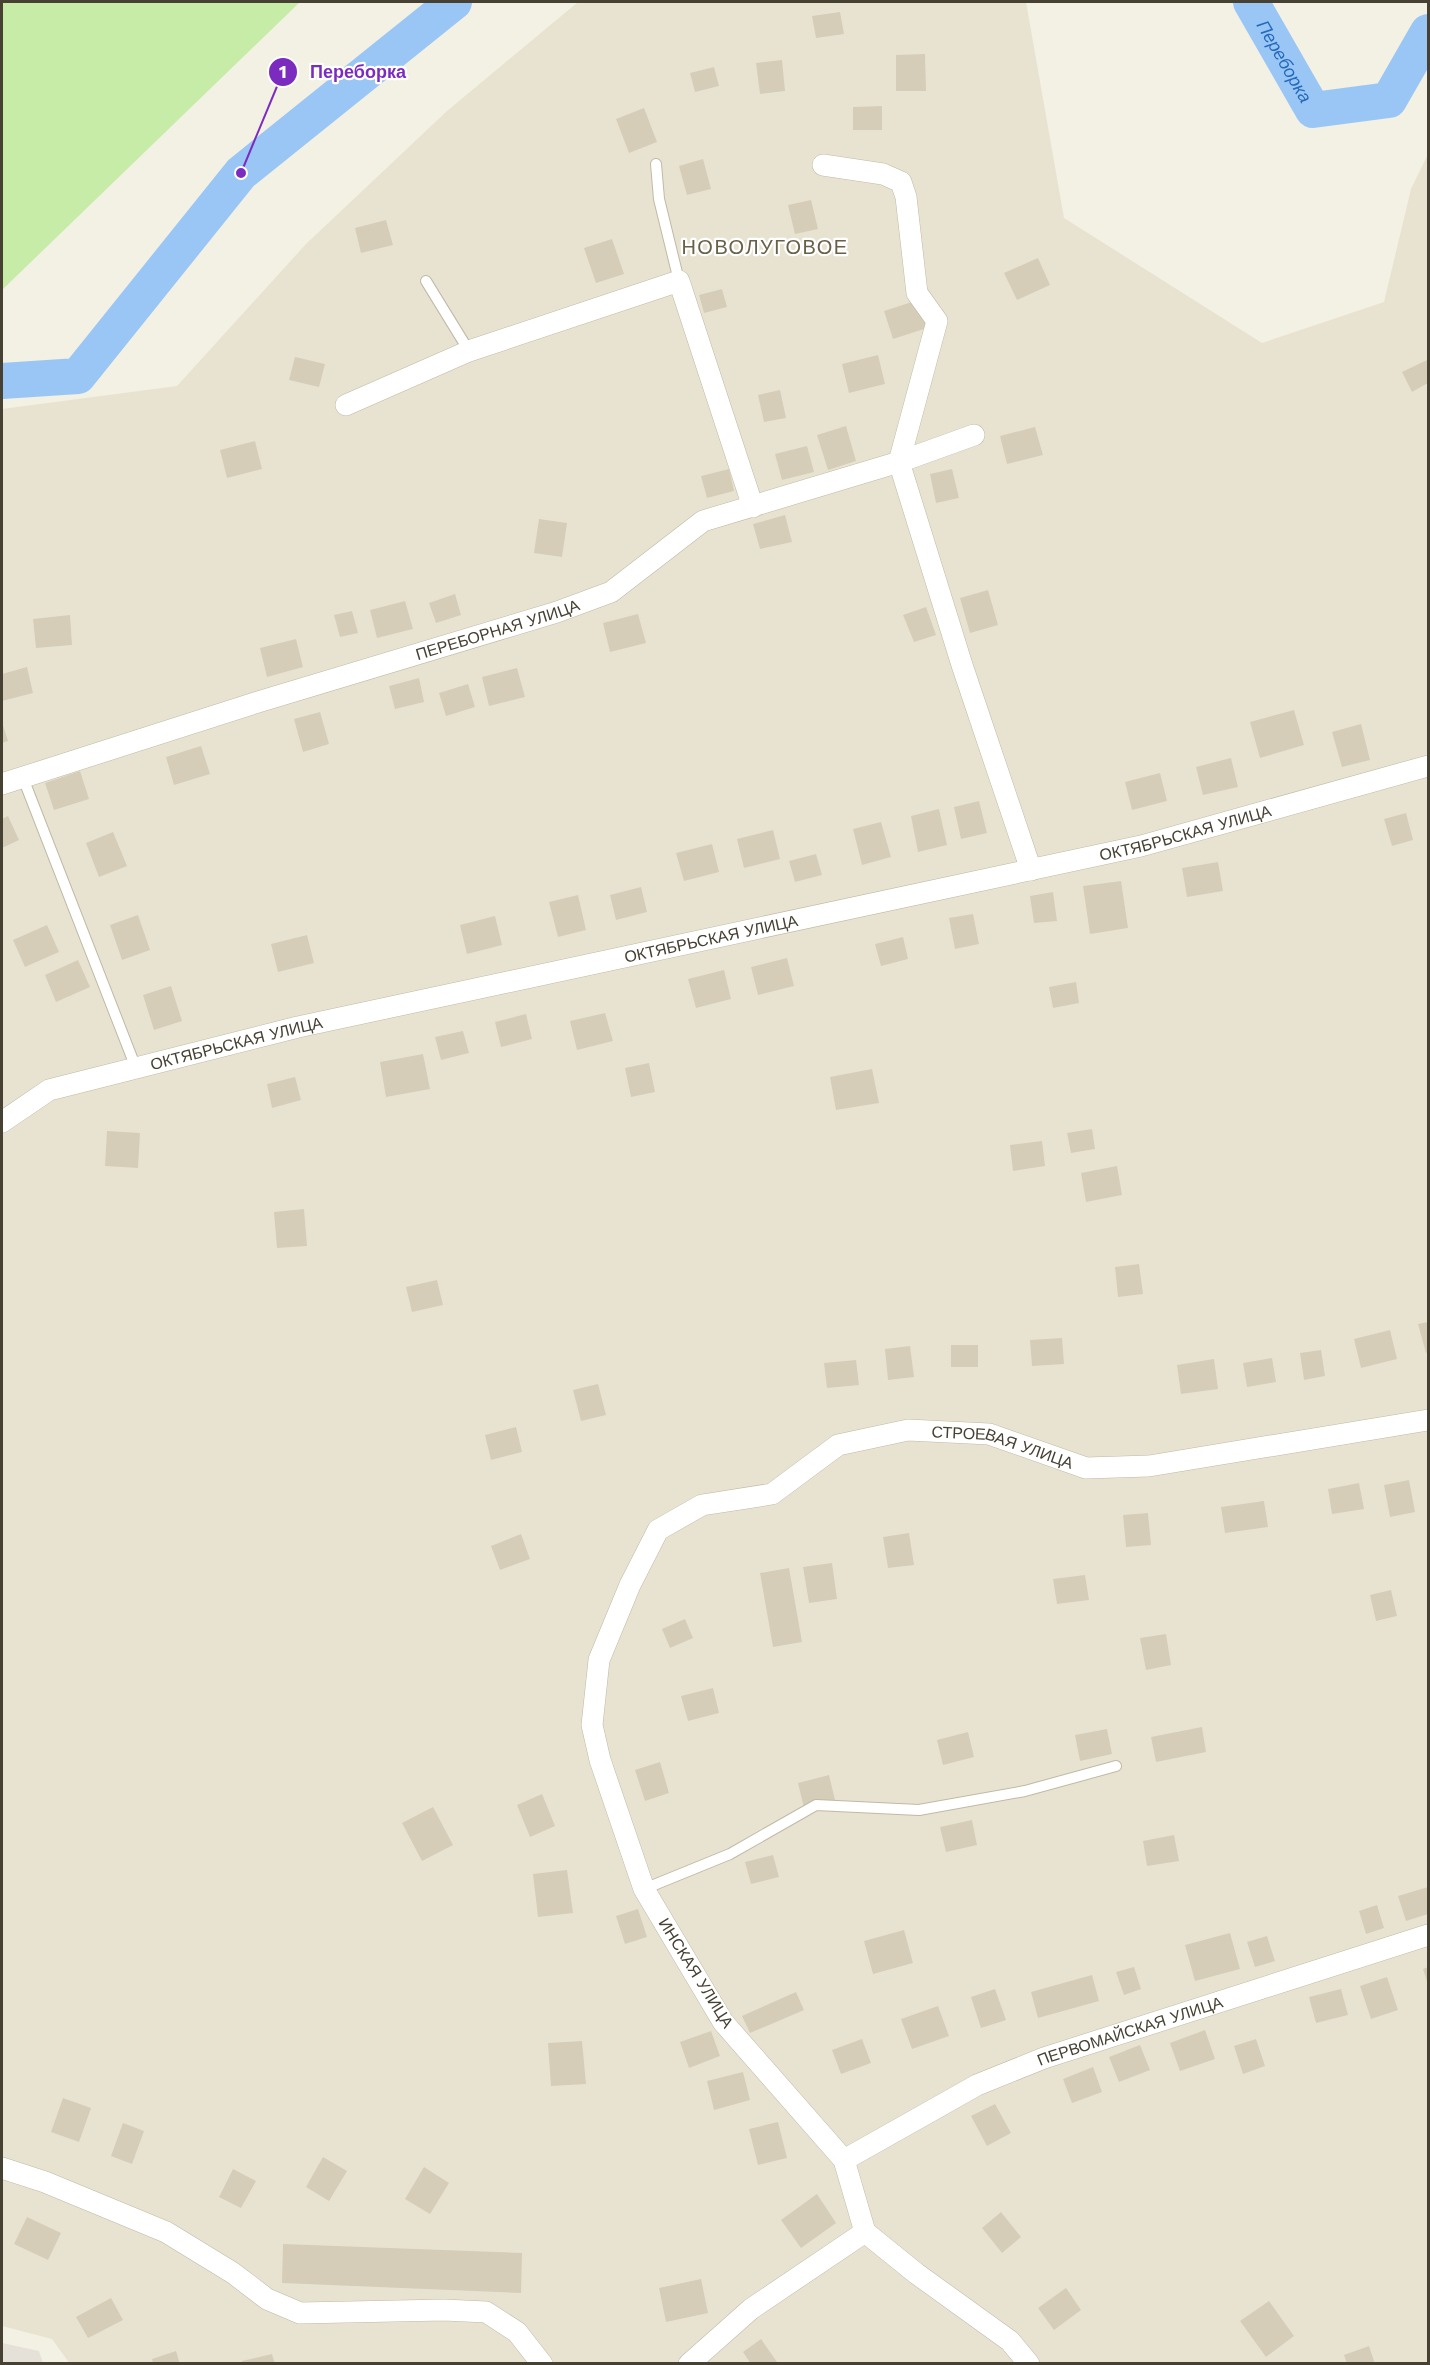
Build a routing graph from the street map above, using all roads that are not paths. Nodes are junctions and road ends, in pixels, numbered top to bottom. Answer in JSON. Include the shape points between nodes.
{"nodes":[{"id":1,"x":656,"y":164,"type":"dead end"},
{"id":2,"x":823,"y":165,"type":"dead end"},
{"id":3,"x":426,"y":281,"type":"dead end"},
{"id":4,"x":679,"y":281,"type":"junction"},
{"id":5,"x":469,"y":351,"type":"junction"},
{"id":6,"x":346,"y":405,"type":"dead end"},
{"id":7,"x":974,"y":435,"type":"dead end"},
{"id":8,"x":899,"y":462,"type":"junction"},
{"id":9,"x":753,"y":507,"type":"junction"},
{"id":10,"x":1428,"y":766,"type":"edge"},
{"id":11,"x":23,"y":778,"type":"junction"},
{"id":12,"x":2,"y":784,"type":"edge"},
{"id":13,"x":1031,"y":870,"type":"junction"},
{"id":14,"x":136,"y":1068,"type":"junction"},
{"id":15,"x":2,"y":1122,"type":"edge"},
{"id":16,"x":1428,"y":1420,"type":"edge"},
{"id":17,"x":630,"y":1585,"type":"joint"},
{"id":18,"x":1116,"y":1766,"type":"dead end"},
{"id":19,"x":644,"y":1889,"type":"junction"},
{"id":20,"x":1428,"y":1935,"type":"edge"},
{"id":21,"x":844,"y":2160,"type":"junction"},
{"id":22,"x":2,"y":2168,"type":"edge"},
{"id":23,"x":864,"y":2232,"type":"junction"},
{"id":24,"x":542,"y":2364,"type":"edge"},
{"id":25,"x":689,"y":2364,"type":"edge"},
{"id":26,"x":1029,"y":2364,"type":"edge"}],
"edges":[{"from":1,"to":4,"type":"lane","via":[[659,200]]},
{"from":2,"to":8,"type":"street","via":[[883,174],[901,182],[906,197],[917,294],[937,321]]},
{"from":3,"to":5,"type":"lane"},
{"from":4,"to":5,"type":"street"},
{"from":4,"to":9,"type":"street"},
{"from":5,"to":6,"type":"street"},
{"from":7,"to":8,"type":"street","name":"ПЕРЕБОРНАЯ УЛИЦА"},
{"from":8,"to":9,"type":"street","name":"ПЕРЕБОРНАЯ УЛИЦА"},
{"from":8,"to":13,"type":"street"},
{"from":9,"to":11,"type":"street","name":"ПЕРЕБОРНАЯ УЛИЦА","via":[[703,521],[611,592]]},
{"from":10,"to":13,"type":"street","name":"ОКТЯБРЬСКАЯ УЛИЦА","via":[[1141,846]]},
{"from":11,"to":12,"type":"street","name":"ПЕРЕБОРНАЯ УЛИЦА"},
{"from":11,"to":14,"type":"lane"},
{"from":13,"to":14,"type":"street","name":"ОКТЯБРЬСКАЯ УЛИЦА","via":[[298,1027]]},
{"from":14,"to":15,"type":"street","name":"ОКТЯБРЬСКАЯ УЛИЦА","via":[[49,1090]]},
{"from":16,"to":17,"type":"street","name":"СТРОЕВАЯ УЛИЦА","via":[[1149,1466],[1086,1468],[989,1434],[908,1430],[838,1445],[772,1494],[702,1505],[658,1530]]},
{"from":17,"to":19,"type":"street","name":"ИНСКАЯ УЛИЦА","via":[[599,1660],[592,1725]]},
{"from":18,"to":19,"type":"lane","via":[[1026,1791],[919,1810],[816,1805],[730,1854]]},
{"from":19,"to":21,"type":"street","name":"ИНСКАЯ УЛИЦА","via":[[723,2022]]},
{"from":20,"to":21,"type":"street","name":"ПЕРВОМАЙСКАЯ УЛИЦА","via":[[1044,2058],[977,2085]]},
{"from":21,"to":23,"type":"street","name":"ИНСКАЯ УЛИЦА"},
{"from":22,"to":24,"type":"street","via":[[166,2232],[267,2299],[300,2313],[486,2312],[516,2332]]},
{"from":23,"to":25,"type":"street","via":[[751,2309]]},
{"from":23,"to":26,"type":"street","via":[[1010,2341]]}]}
